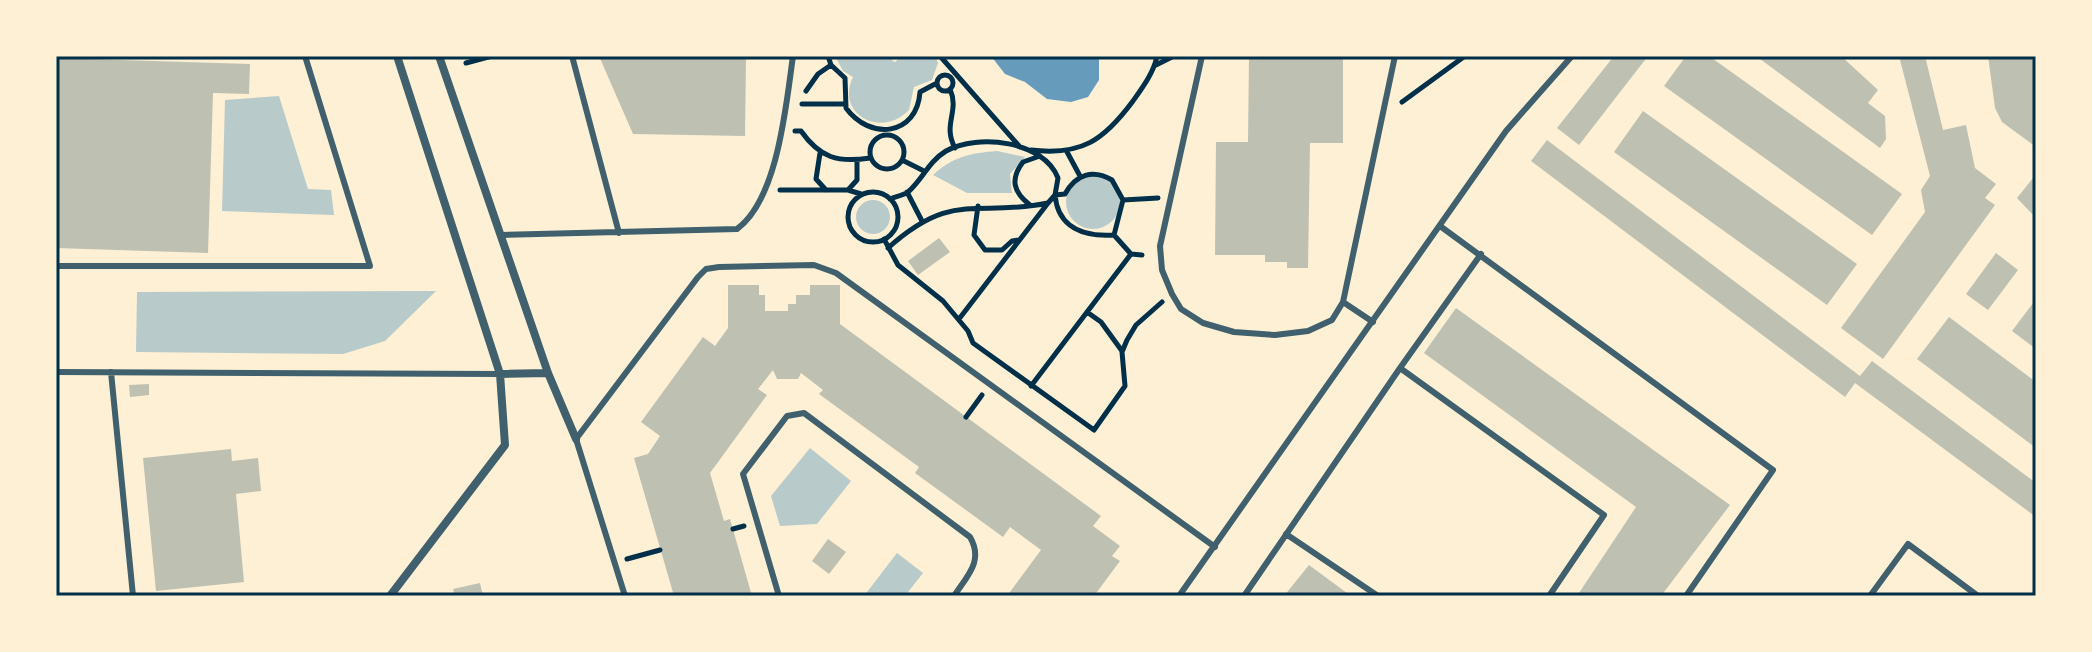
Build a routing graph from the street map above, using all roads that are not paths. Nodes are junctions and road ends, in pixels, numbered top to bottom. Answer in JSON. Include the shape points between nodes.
{"nodes":[{"id":1,"x":305,"y":56,"type":"edge"},
{"id":2,"x":397,"y":56,"type":"edge"},
{"id":3,"x":439,"y":56,"type":"edge"},
{"id":4,"x":572,"y":56,"type":"edge"},
{"id":5,"x":793,"y":56,"type":"edge"},
{"id":6,"x":1202,"y":56,"type":"edge"},
{"id":7,"x":1395,"y":56,"type":"edge"},
{"id":8,"x":1572,"y":56,"type":"edge"},
{"id":9,"x":1440,"y":226,"type":"junction"},
{"id":10,"x":619,"y":233,"type":"junction"},
{"id":11,"x":501,"y":235,"type":"junction"},
{"id":12,"x":1481,"y":254,"type":"junction"},
{"id":13,"x":56,"y":266,"type":"edge"},
{"id":14,"x":1343,"y":302,"type":"junction"},
{"id":15,"x":1373,"y":322,"type":"junction"},
{"id":16,"x":1400,"y":368,"type":"junction"},
{"id":17,"x":56,"y":372,"type":"edge"},
{"id":18,"x":111,"y":372,"type":"junction"},
{"id":19,"x":548,"y":373,"type":"junction"},
{"id":20,"x":500,"y":374,"type":"junction"},
{"id":21,"x":576,"y":439,"type":"junction"},
{"id":22,"x":1286,"y":534,"type":"junction"},
{"id":23,"x":1215,"y":547,"type":"junction"},
{"id":24,"x":133,"y":596,"type":"edge"},
{"id":25,"x":390,"y":596,"type":"edge"},
{"id":26,"x":625,"y":596,"type":"edge"},
{"id":27,"x":779,"y":596,"type":"edge"},
{"id":28,"x":954,"y":596,"type":"edge"},
{"id":29,"x":1179,"y":596,"type":"edge"},
{"id":30,"x":1244,"y":596,"type":"edge"},
{"id":31,"x":1378,"y":596,"type":"edge"},
{"id":32,"x":1549,"y":596,"type":"edge"},
{"id":33,"x":1686,"y":596,"type":"edge"},
{"id":34,"x":1870,"y":596,"type":"edge"},
{"id":35,"x":1978,"y":596,"type":"edge"}],
"edges":[{"from":1,"to":13,"type":"lane","via":[[370,266]]},
{"from":2,"to":20,"type":"street"},
{"from":3,"to":11,"type":"street"},
{"from":4,"to":10,"type":"lane"},
{"from":5,"to":10,"type":"lane","via":[[780,131],[751,219],[737,229]]},
{"from":6,"to":14,"type":"lane","via":[[1160,246],[1172,294],[1181,309],[1203,323],[1275,335],[1308,331],[1332,320]]},
{"from":7,"to":14,"type":"lane"},
{"from":8,"to":9,"type":"lane","via":[[1506,131]]},
{"from":9,"to":12,"type":"lane"},
{"from":9,"to":15,"type":"lane"},
{"from":10,"to":11,"type":"lane"},
{"from":11,"to":19,"type":"street"},
{"from":12,"to":16,"type":"lane"},
{"from":12,"to":33,"type":"lane","via":[[1773,470]]},
{"from":14,"to":15,"type":"lane"},
{"from":15,"to":23,"type":"lane"},
{"from":16,"to":22,"type":"lane"},
{"from":16,"to":32,"type":"lane","via":[[1604,515]]},
{"from":17,"to":18,"type":"lane"},
{"from":18,"to":20,"type":"lane"},
{"from":18,"to":24,"type":"lane"},
{"from":19,"to":20,"type":"street"},
{"from":19,"to":21,"type":"street"},
{"from":20,"to":25,"type":"street","via":[[505,445]]},
{"from":21,"to":23,"type":"lane","via":[[706,269],[825,267]]},
{"from":21,"to":26,"type":"lane"},
{"from":22,"to":30,"type":"lane"},
{"from":22,"to":31,"type":"lane"},
{"from":23,"to":29,"type":"lane"},
{"from":27,"to":28,"type":"lane","via":[[743,474],[795,412],[804,413],[970,537],[977,550],[975,565]]},
{"from":34,"to":35,"type":"lane","via":[[1908,544]]}]}
